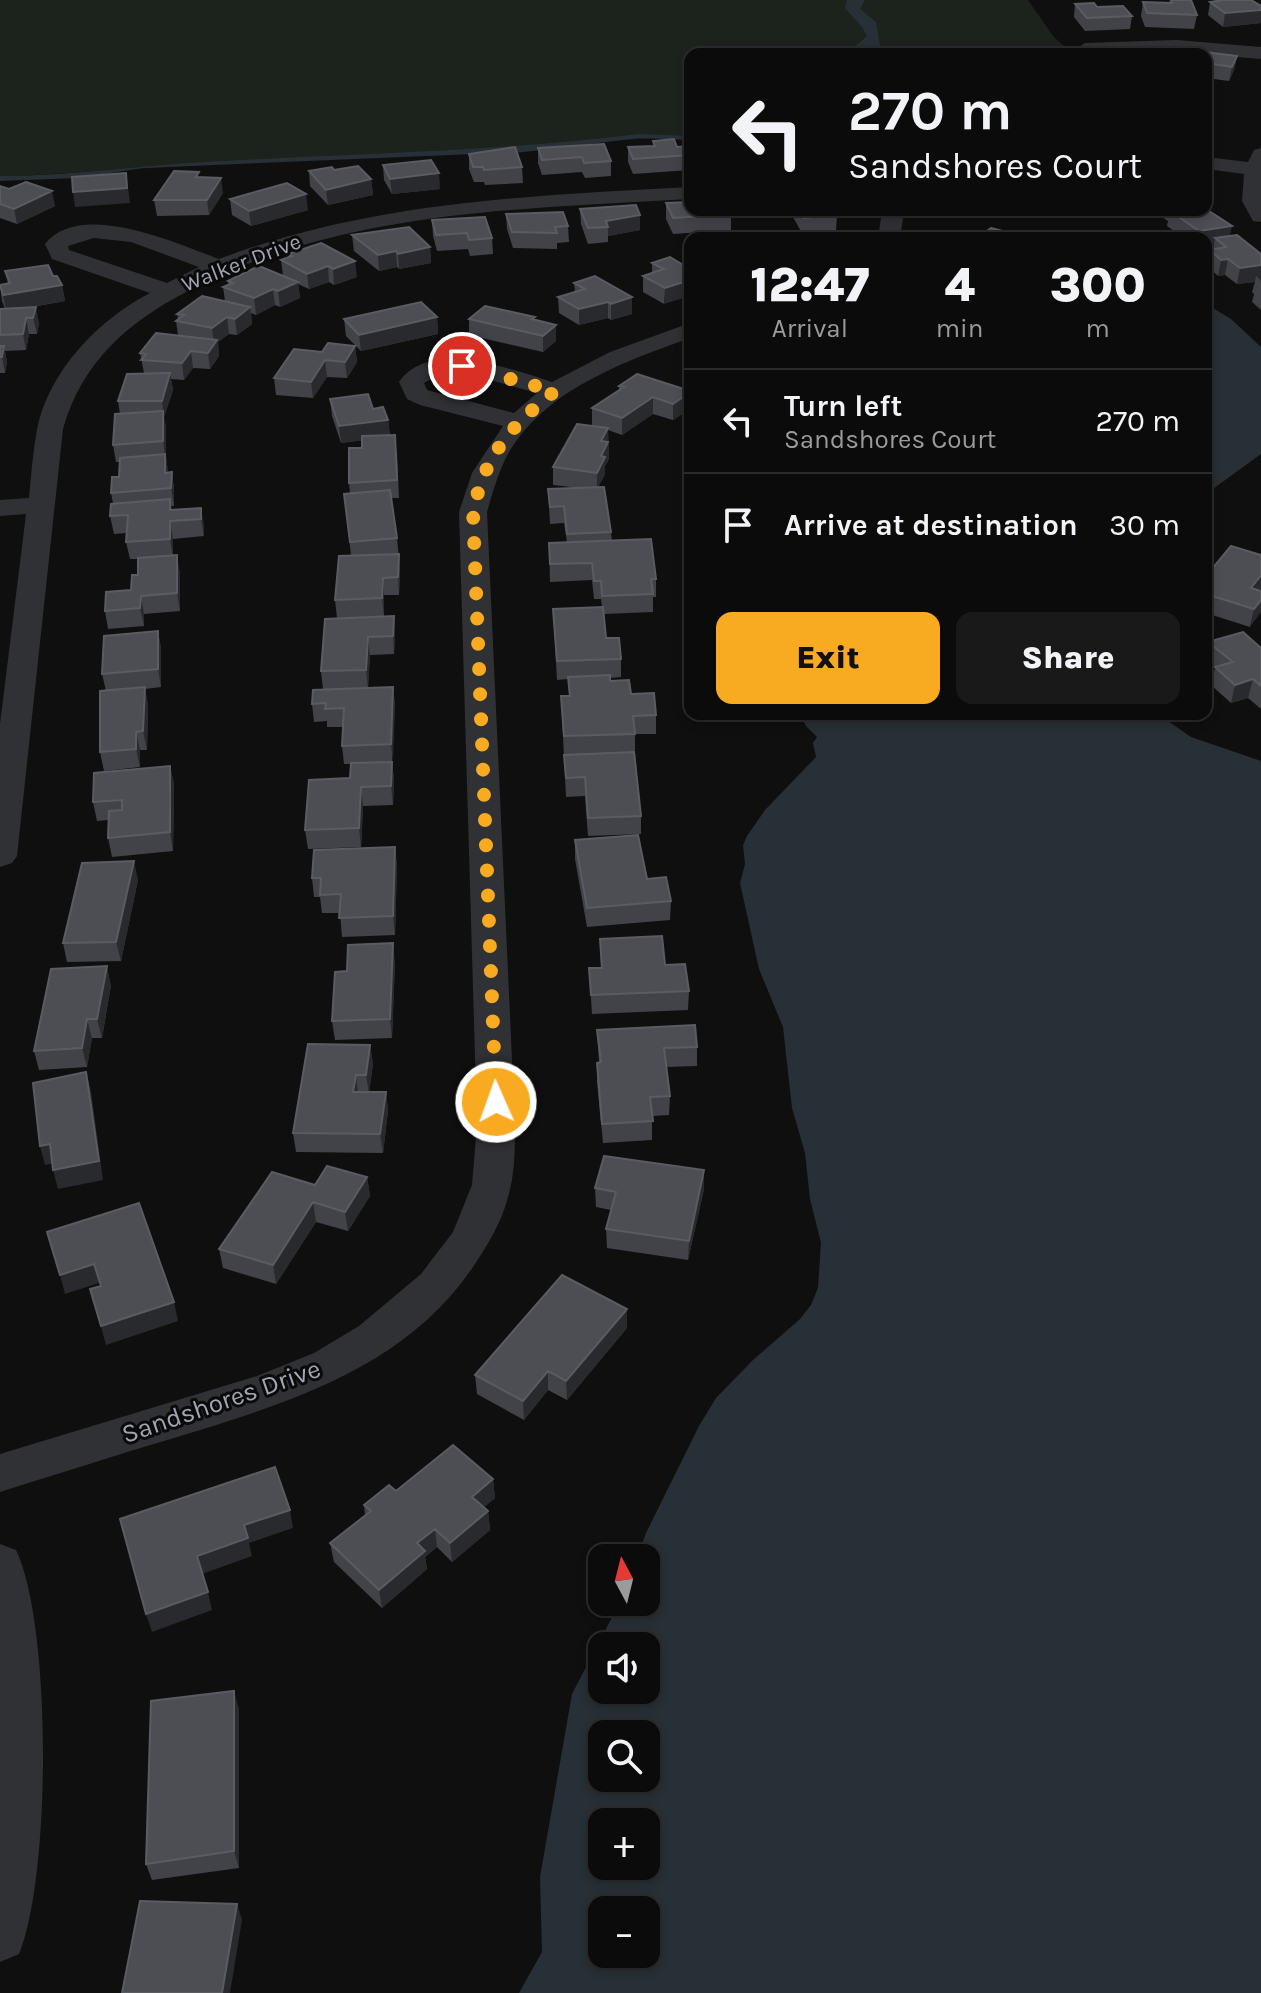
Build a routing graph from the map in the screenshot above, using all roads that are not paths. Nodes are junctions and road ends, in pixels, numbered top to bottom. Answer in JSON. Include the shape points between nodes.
{"nodes":[{"id":1,"x":1116,"y":48,"type":"edge"},
{"id":2,"x":1201,"y":48,"type":"edge"},
{"id":3,"x":1212,"y":49,"type":"edge"},
{"id":4,"x":1261,"y":53,"type":"edge"},
{"id":5,"x":1258,"y":161,"type":"edge"},
{"id":6,"x":1212,"y":163,"type":"edge"},
{"id":7,"x":684,"y":193,"type":"edge"},
{"id":8,"x":1261,"y":216,"type":"edge"},
{"id":9,"x":218,"y":266,"type":"junction"},
{"id":10,"x":167,"y":291,"type":"junction"},
{"id":11,"x":684,"y":332,"type":"edge"},
{"id":12,"x":555,"y":391,"type":"junction"},
{"id":13,"x":518,"y":422,"type":"junction"},
{"id":14,"x":42,"y":505,"type":"junction"},
{"id":15,"x":0,"y":508,"type":"edge"},
{"id":16,"x":0,"y":856,"type":"edge"},
{"id":17,"x":0,"y":1473,"type":"edge"},
{"id":18,"x":0,"y":1564,"type":"edge"},
{"id":19,"x":0,"y":1935,"type":"edge"}],
"edges":[{"from":1,"to":2,"type":"street"},
{"from":3,"to":4,"type":"street"},
{"from":5,"to":6,"type":"street"},
{"from":5,"to":8,"type":"street","via":[[1251,196]]},
{"from":7,"to":9,"type":"street","name":"Walker Drive","via":[[420,213],[320,232]]},
{"from":9,"to":10,"type":"street","name":"Walker Drive"},
{"from":9,"to":10,"type":"street","via":[[107,229],[68,235],[56,244],[60,254]]},
{"from":10,"to":14,"type":"street","name":"Walker Drive","via":[[114,327],[84,357],[65,387],[50,429]]},
{"from":11,"to":12,"type":"street","name":"Sandshores Drive","via":[[610,360]]},
{"from":12,"to":13,"type":"street","name":"Sandshores Drive"},
{"from":12,"to":13,"type":"street","via":[[462,366],[434,367],[413,377],[416,394],[429,400]]},
{"from":13,"to":17,"type":"street","name":"Sandshores Drive","via":[[491,456],[473,512],[496,1125],[494,1175],[481,1218],[432,1289],[330,1364],[233,1401]]},
{"from":14,"to":15,"type":"street"},
{"from":14,"to":16,"type":"street","name":"Walker Drive"},
{"from":18,"to":19,"type":"street","via":[[15,1682],[18,1768],[11,1883]]}]}
